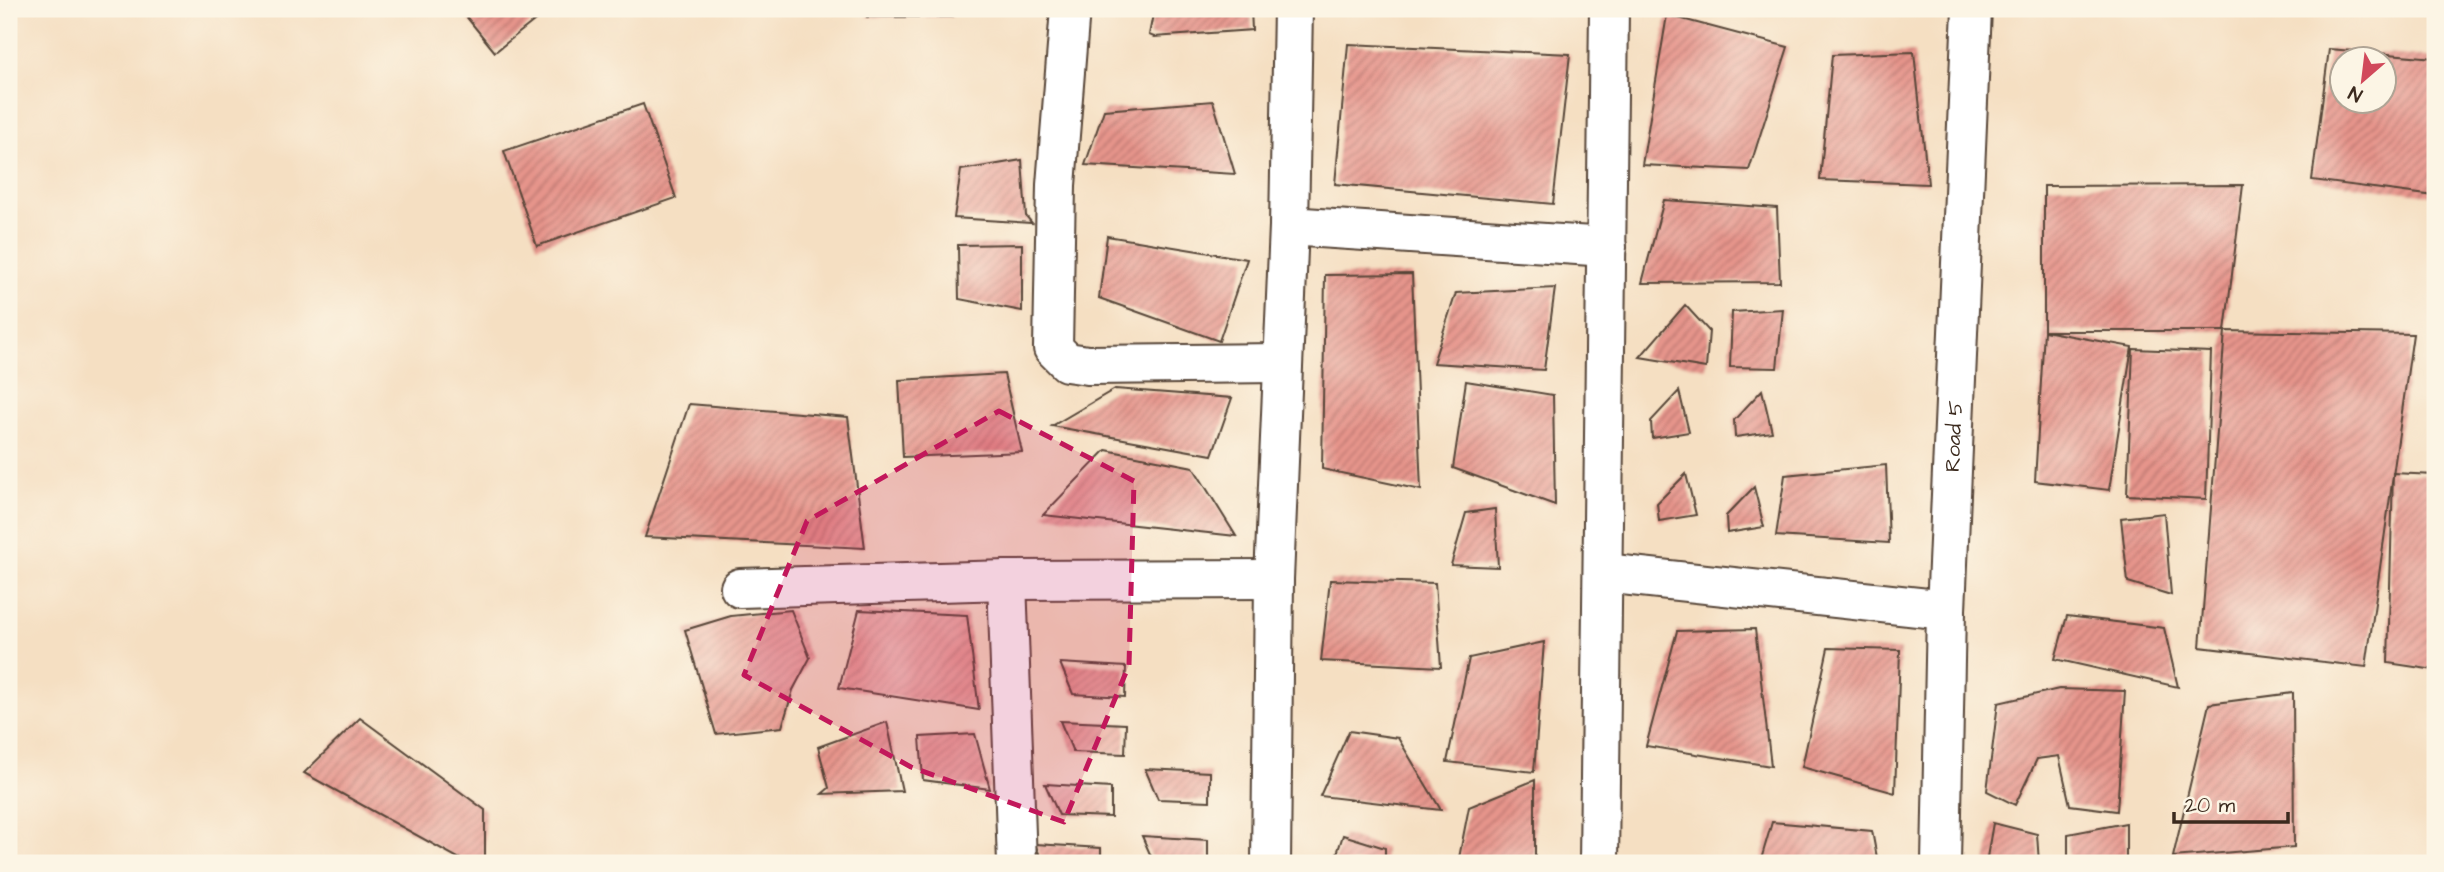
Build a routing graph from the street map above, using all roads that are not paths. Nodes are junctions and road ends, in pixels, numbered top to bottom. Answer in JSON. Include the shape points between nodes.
{"nodes":[{"id":1,"x":1070,"y":9,"type":"edge"},
{"id":2,"x":1293,"y":9,"type":"edge"},
{"id":3,"x":1609,"y":9,"type":"edge"},
{"id":4,"x":1972,"y":9,"type":"edge"},
{"id":5,"x":1289,"y":226,"type":"junction"},
{"id":6,"x":1607,"y":247,"type":"junction"},
{"id":7,"x":1282,"y":363,"type":"junction"},
{"id":8,"x":1604,"y":573,"type":"junction"},
{"id":9,"x":1274,"y":579,"type":"junction"},
{"id":10,"x":1007,"y":580,"type":"junction"},
{"id":11,"x":740,"y":588,"type":"dead end"},
{"id":12,"x":1946,"y":610,"type":"junction"},
{"id":13,"x":1017,"y":863,"type":"edge"},
{"id":14,"x":1271,"y":863,"type":"edge"},
{"id":15,"x":1599,"y":863,"type":"edge"},
{"id":16,"x":1941,"y":863,"type":"edge"}],
"edges":[{"from":1,"to":7,"type":"street","via":[[1056,185],[1053,348],[1067,362],[1088,365]]},
{"from":2,"to":5,"type":"street"},
{"from":3,"to":6,"type":"street"},
{"from":4,"to":12,"type":"street","name":"Road 5"},
{"from":5,"to":6,"type":"street"},
{"from":5,"to":7,"type":"street"},
{"from":6,"to":8,"type":"street"},
{"from":7,"to":9,"type":"street"},
{"from":8,"to":12,"type":"street"},
{"from":8,"to":15,"type":"street"},
{"from":9,"to":10,"type":"street"},
{"from":9,"to":14,"type":"street"},
{"from":10,"to":11,"type":"street"},
{"from":10,"to":13,"type":"street"},
{"from":12,"to":16,"type":"street","name":"Road 5"}]}
